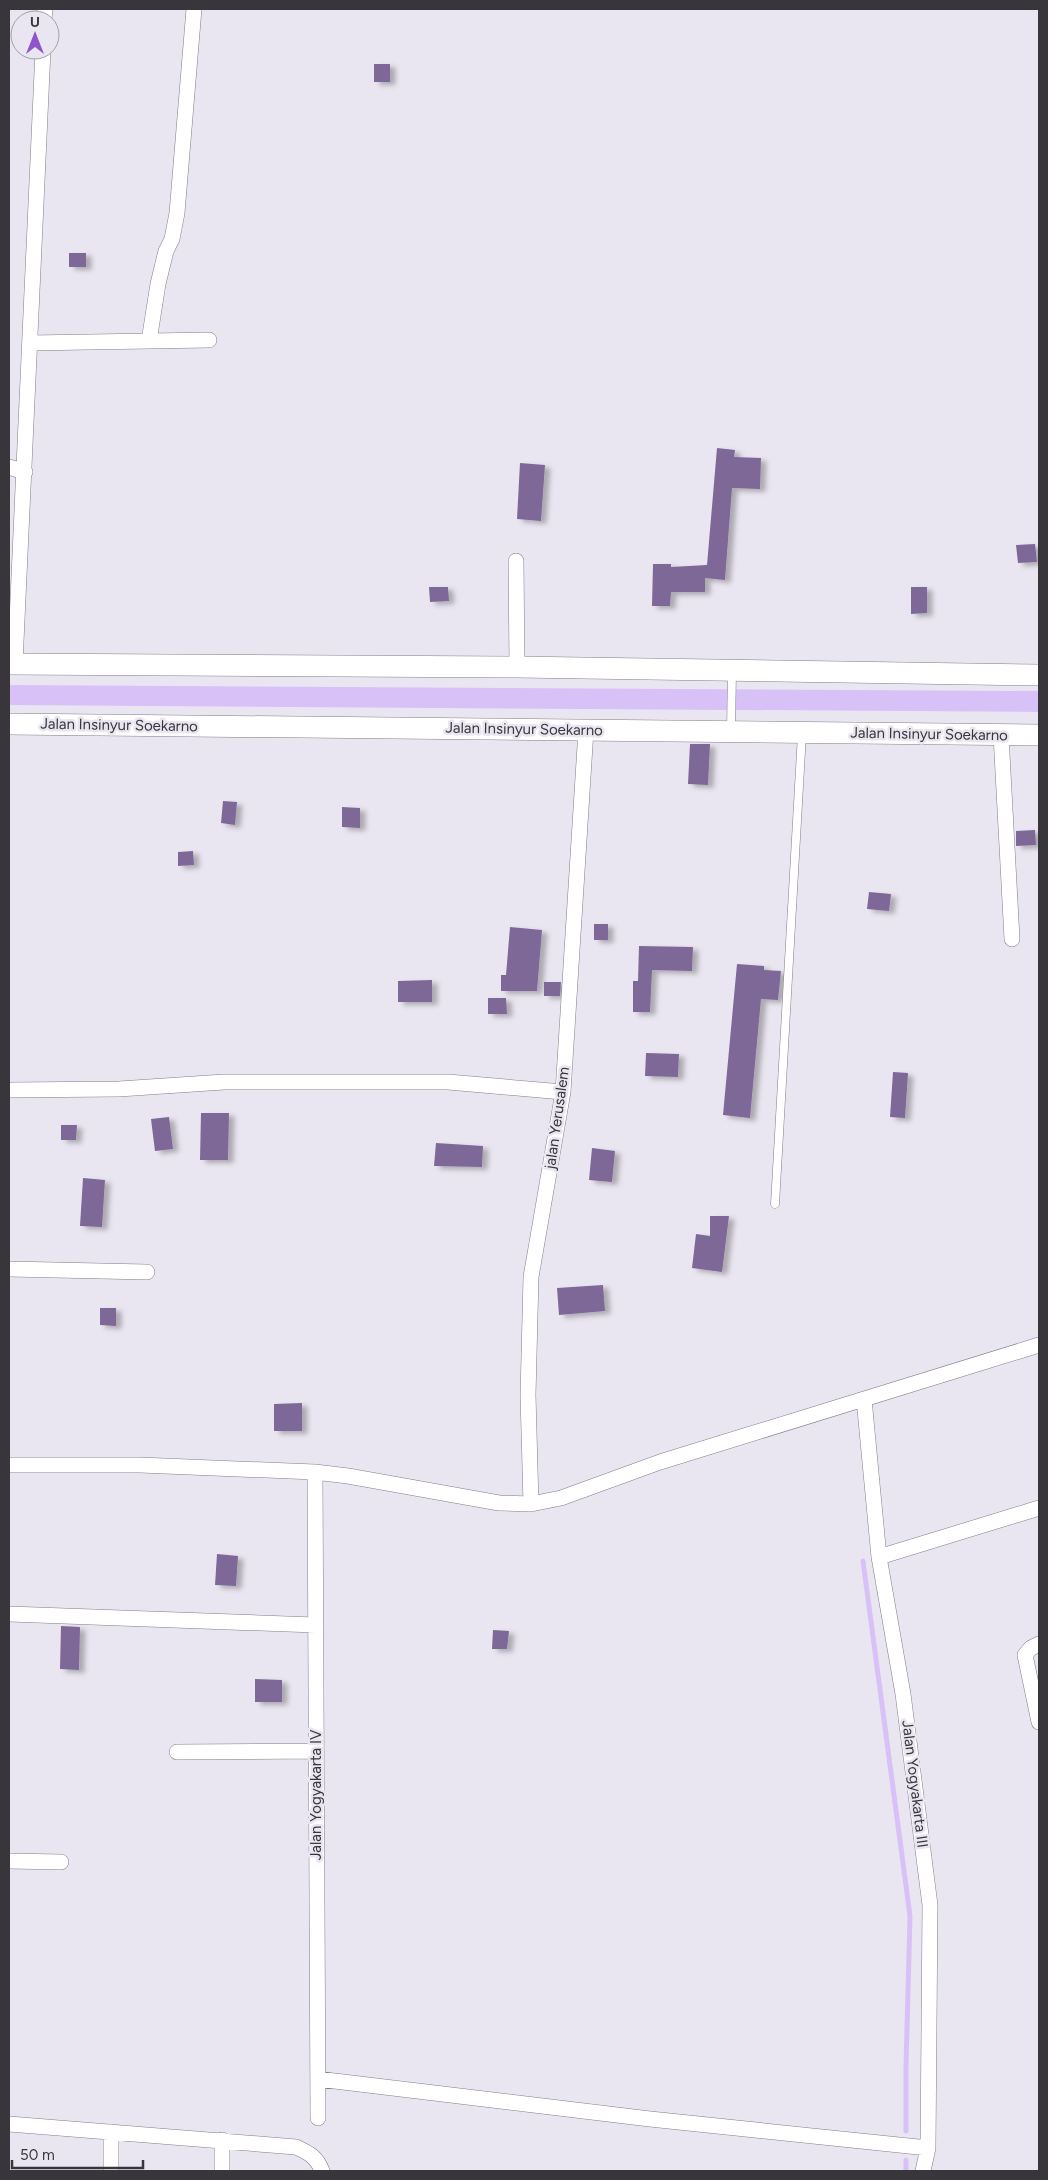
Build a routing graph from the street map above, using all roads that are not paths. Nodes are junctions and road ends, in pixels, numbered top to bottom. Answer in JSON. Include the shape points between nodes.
{"nodes":[{"id":1,"x":194,"y":9,"type":"edge"},
{"id":2,"x":43,"y":60,"type":"edge"},
{"id":3,"x":209,"y":340,"type":"dead end"},
{"id":4,"x":150,"y":341,"type":"junction"},
{"id":5,"x":30,"y":343,"type":"junction"},
{"id":6,"x":9,"y":467,"type":"edge"},
{"id":7,"x":25,"y":472,"type":"junction"},
{"id":8,"x":516,"y":561,"type":"dead end"},
{"id":9,"x":12,"y":664,"type":"edge"},
{"id":10,"x":517,"y":667,"type":"junction"},
{"id":11,"x":1039,"y":675,"type":"edge"},
{"id":12,"x":732,"y":680,"type":"junction"},
{"id":13,"x":9,"y":724,"type":"edge"},
{"id":14,"x":586,"y":730,"type":"junction"},
{"id":15,"x":731,"y":732,"type":"junction"},
{"id":16,"x":802,"y":732,"type":"junction"},
{"id":17,"x":1001,"y":735,"type":"junction"},
{"id":18,"x":1039,"y":735,"type":"edge"},
{"id":19,"x":1012,"y":939,"type":"dead end"},
{"id":20,"x":9,"y":1090,"type":"edge"},
{"id":21,"x":563,"y":1092,"type":"junction"},
{"id":22,"x":775,"y":1204,"type":"dead end"},
{"id":23,"x":9,"y":1269,"type":"edge"},
{"id":24,"x":147,"y":1272,"type":"dead end"},
{"id":25,"x":1039,"y":1345,"type":"edge"},
{"id":26,"x":864,"y":1399,"type":"junction"},
{"id":27,"x":9,"y":1464,"type":"edge"},
{"id":28,"x":315,"y":1472,"type":"junction"},
{"id":29,"x":531,"y":1504,"type":"junction"},
{"id":30,"x":1039,"y":1508,"type":"edge"},
{"id":31,"x":879,"y":1557,"type":"junction"},
{"id":32,"x":9,"y":1614,"type":"edge"},
{"id":33,"x":315,"y":1625,"type":"junction"},
{"id":34,"x":1039,"y":1644,"type":"edge"},
{"id":35,"x":1039,"y":1722,"type":"edge"},
{"id":36,"x":315,"y":1751,"type":"junction"},
{"id":37,"x":177,"y":1752,"type":"dead end"},
{"id":38,"x":9,"y":1861,"type":"edge"},
{"id":39,"x":61,"y":1862,"type":"dead end"},
{"id":40,"x":318,"y":2079,"type":"junction"},
{"id":41,"x":318,"y":2118,"type":"dead end"},
{"id":42,"x":9,"y":2124,"type":"edge"},
{"id":43,"x":111,"y":2132,"type":"junction"},
{"id":44,"x":222,"y":2140,"type":"junction"},
{"id":45,"x":928,"y":2148,"type":"junction"},
{"id":46,"x":111,"y":2171,"type":"edge"},
{"id":47,"x":222,"y":2171,"type":"edge"},
{"id":48,"x":322,"y":2171,"type":"edge"},
{"id":49,"x":923,"y":2171,"type":"edge"}],
"edges":[{"from":1,"to":4,"type":"street","via":[[178,213],[158,284]]},
{"from":2,"to":5,"type":"street"},
{"from":3,"to":4,"type":"street"},
{"from":4,"to":5,"type":"street"},
{"from":5,"to":7,"type":"street"},
{"from":6,"to":7,"type":"street"},
{"from":7,"to":9,"type":"street"},
{"from":8,"to":10,"type":"street"},
{"from":9,"to":10,"type":"street"},
{"from":10,"to":12,"type":"street"},
{"from":11,"to":12,"type":"street"},
{"from":12,"to":15,"type":"lane"},
{"from":13,"to":14,"type":"street","name":"Jalan Insinyur Soekarno"},
{"from":14,"to":15,"type":"street","name":"Jalan Insinyur Soekarno"},
{"from":14,"to":21,"type":"street","name":"jalan Yerusalem"},
{"from":15,"to":16,"type":"street","name":"Jalan Insinyur Soekarno"},
{"from":16,"to":17,"type":"street","name":"Jalan Insinyur Soekarno"},
{"from":16,"to":22,"type":"lane"},
{"from":17,"to":18,"type":"street","name":"Jalan Insinyur Soekarno"},
{"from":17,"to":19,"type":"street"},
{"from":20,"to":21,"type":"street","via":[[119,1089],[224,1082],[448,1082]]},
{"from":21,"to":29,"type":"street","name":"jalan Yerusalem","via":[[531,1277],[528,1395]]},
{"from":23,"to":24,"type":"street"},
{"from":25,"to":26,"type":"street"},
{"from":26,"to":29,"type":"street","via":[[660,1462],[560,1498]]},
{"from":26,"to":31,"type":"street","name":"Jalan Yogyakarta III"},
{"from":27,"to":28,"type":"street"},
{"from":28,"to":29,"type":"street","via":[[491,1502]]},
{"from":28,"to":33,"type":"street","name":"Jalan Yogyakarta IV"},
{"from":30,"to":31,"type":"street"},
{"from":31,"to":45,"type":"street","name":"Jalan Yogyakarta III","via":[[903,1694],[930,1904]]},
{"from":32,"to":33,"type":"street"},
{"from":33,"to":36,"type":"street","name":"Jalan Yogyakarta IV"},
{"from":34,"to":35,"type":"street","via":[[1025,1655]]},
{"from":36,"to":37,"type":"street"},
{"from":36,"to":40,"type":"street","name":"Jalan Yogyakarta IV"},
{"from":38,"to":39,"type":"street"},
{"from":40,"to":41,"type":"street","name":"Jalan Yogyakarta IV"},
{"from":40,"to":45,"type":"street"},
{"from":42,"to":43,"type":"street"},
{"from":43,"to":44,"type":"street"},
{"from":43,"to":46,"type":"street"},
{"from":44,"to":47,"type":"street"},
{"from":44,"to":48,"type":"street","via":[[296,2147],[319,2162]]},
{"from":45,"to":49,"type":"street","name":"Jalan Yogyakarta III"}]}
